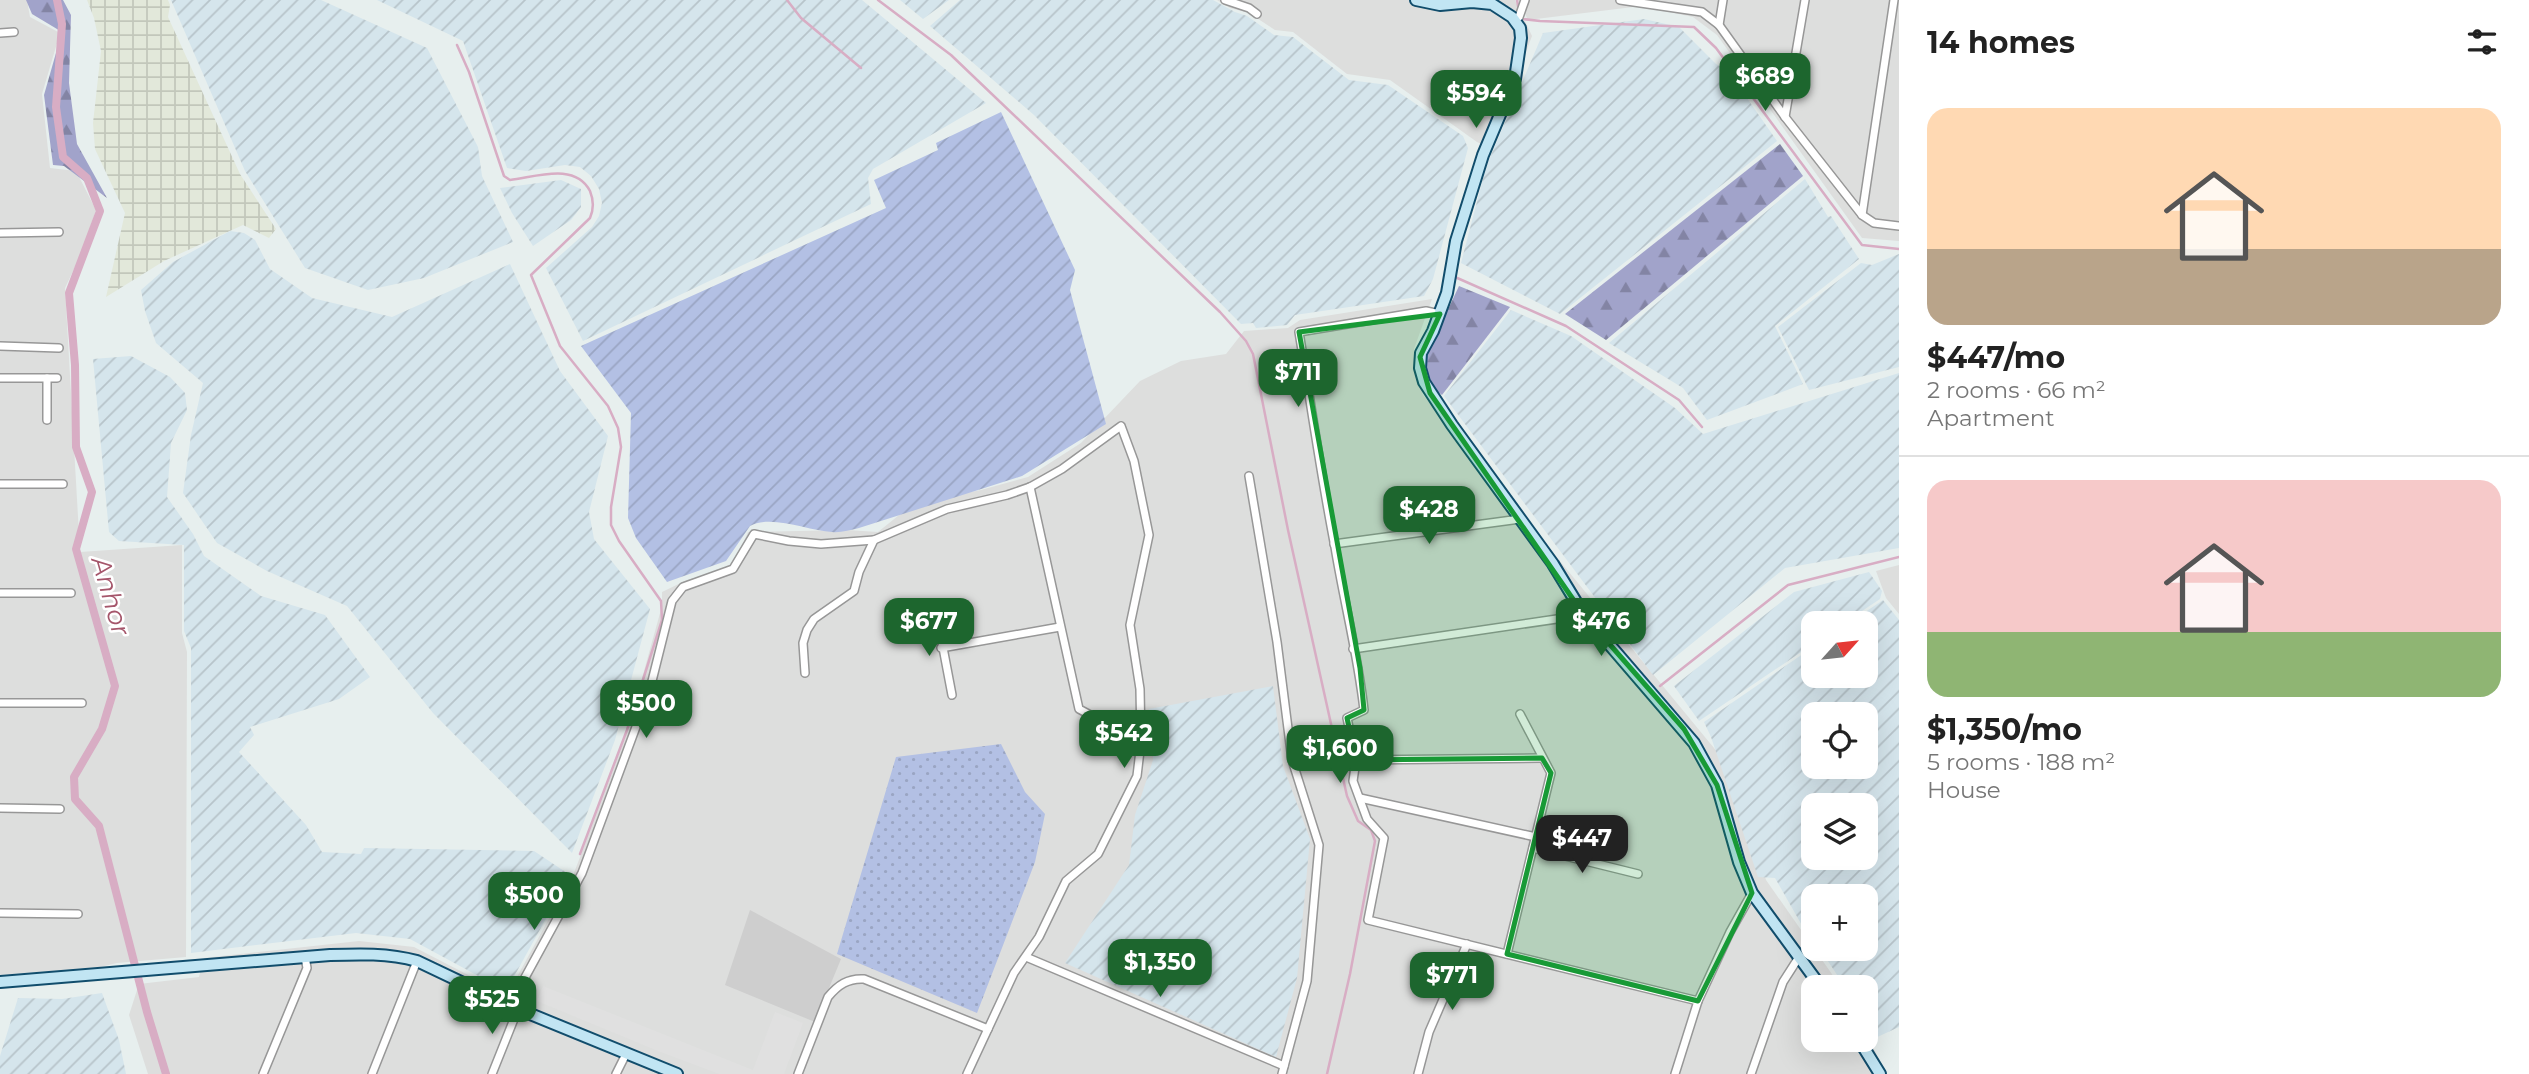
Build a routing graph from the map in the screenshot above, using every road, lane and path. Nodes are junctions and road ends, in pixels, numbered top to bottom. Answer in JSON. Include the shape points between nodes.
{"nodes":[{"id":1,"x":1225,"y":0,"type":"edge"},
{"id":2,"x":1416,"y":0,"type":"edge"},
{"id":3,"x":1525,"y":0,"type":"edge"},
{"id":4,"x":1620,"y":0,"type":"edge"},
{"id":5,"x":1723,"y":0,"type":"edge"},
{"id":6,"x":1805,"y":0,"type":"edge"},
{"id":7,"x":1894,"y":0,"type":"edge"},
{"id":8,"x":1238,"y":2,"type":"edge"},
{"id":9,"x":1257,"y":14,"type":"dead end"},
{"id":10,"x":1519,"y":16,"type":"junction"},
{"id":11,"x":1719,"y":24,"type":"junction"},
{"id":12,"x":13,"y":32,"type":"dead end"},
{"id":13,"x":0,"y":33,"type":"edge"},
{"id":14,"x":1785,"y":117,"type":"junction"},
{"id":15,"x":1862,"y":215,"type":"junction"},
{"id":16,"x":1899,"y":226,"type":"edge"},
{"id":17,"x":59,"y":232,"type":"dead end"},
{"id":18,"x":0,"y":233,"type":"edge"},
{"id":19,"x":1440,"y":314,"type":"junction"},
{"id":20,"x":0,"y":346,"type":"edge"},
{"id":21,"x":60,"y":348,"type":"dead end"},
{"id":22,"x":0,"y":378,"type":"edge"},
{"id":23,"x":47,"y":378,"type":"junction"},
{"id":24,"x":57,"y":378,"type":"dead end"},
{"id":25,"x":47,"y":420,"type":"dead end"},
{"id":26,"x":1249,"y":475,"type":"dead end"},
{"id":27,"x":63,"y":484,"type":"dead end"},
{"id":28,"x":0,"y":485,"type":"edge"},
{"id":29,"x":1030,"y":487,"type":"junction"},
{"id":30,"x":1520,"y":519,"type":"junction"},
{"id":31,"x":874,"y":540,"type":"junction"},
{"id":32,"x":1334,"y":544,"type":"junction"},
{"id":33,"x":0,"y":593,"type":"edge"},
{"id":34,"x":71,"y":593,"type":"dead end"},
{"id":35,"x":1584,"y":615,"type":"junction"},
{"id":36,"x":936,"y":616,"type":"dead end"},
{"id":37,"x":1060,"y":627,"type":"junction"},
{"id":38,"x":942,"y":648,"type":"junction"},
{"id":39,"x":1353,"y":649,"type":"junction"},
{"id":40,"x":805,"y":673,"type":"dead end"},
{"id":41,"x":951,"y":695,"type":"dead end"},
{"id":42,"x":0,"y":703,"type":"edge"},
{"id":43,"x":82,"y":703,"type":"dead end"},
{"id":44,"x":1520,"y":714,"type":"dead end"},
{"id":45,"x":1141,"y":742,"type":"junction"},
{"id":46,"x":1542,"y":758,"type":"junction"},
{"id":47,"x":1356,"y":760,"type":"junction"},
{"id":48,"x":1360,"y":798,"type":"junction"},
{"id":49,"x":0,"y":808,"type":"edge"},
{"id":50,"x":60,"y":809,"type":"dead end"},
{"id":51,"x":1536,"y":837,"type":"junction"},
{"id":52,"x":1533,"y":848,"type":"junction"},
{"id":53,"x":1638,"y":874,"type":"dead end"},
{"id":54,"x":1752,"y":893,"type":"junction"},
{"id":55,"x":0,"y":913,"type":"edge"},
{"id":56,"x":78,"y":914,"type":"dead end"},
{"id":57,"x":1467,"y":944,"type":"junction"},
{"id":58,"x":1507,"y":954,"type":"junction"},
{"id":59,"x":305,"y":957,"type":"junction"},
{"id":60,"x":1026,"y":957,"type":"junction"},
{"id":61,"x":1800,"y":957,"type":"junction"},
{"id":62,"x":417,"y":961,"type":"junction"},
{"id":63,"x":1813,"y":975,"type":"edge"},
{"id":64,"x":0,"y":982,"type":"edge"},
{"id":65,"x":1698,"y":1002,"type":"junction"},
{"id":66,"x":514,"y":1007,"type":"junction"},
{"id":67,"x":988,"y":1029,"type":"junction"},
{"id":68,"x":1866,"y":1052,"type":"edge"},
{"id":69,"x":626,"y":1054,"type":"junction"},
{"id":70,"x":1283,"y":1070,"type":"edge"},
{"id":71,"x":263,"y":1074,"type":"edge"},
{"id":72,"x":372,"y":1074,"type":"edge"},
{"id":73,"x":492,"y":1074,"type":"edge"},
{"id":74,"x":616,"y":1074,"type":"edge"},
{"id":75,"x":677,"y":1074,"type":"edge"},
{"id":76,"x":798,"y":1074,"type":"edge"},
{"id":77,"x":967,"y":1074,"type":"edge"},
{"id":78,"x":1418,"y":1074,"type":"edge"},
{"id":79,"x":1675,"y":1074,"type":"edge"},
{"id":80,"x":1751,"y":1074,"type":"edge"},
{"id":81,"x":1880,"y":1074,"type":"edge"}],
"edges":[{"from":1,"to":8,"type":"street"},
{"from":2,"to":10,"type":"street","via":[[1440,5],[1487,3]]},
{"from":3,"to":10,"type":"street"},
{"from":4,"to":11,"type":"street","via":[[1702,12]]},
{"from":5,"to":11,"type":"street"},
{"from":6,"to":14,"type":"street"},
{"from":7,"to":15,"type":"street"},
{"from":8,"to":9,"type":"street"},
{"from":10,"to":19,"type":"street","via":[[1515,79],[1483,155]]},
{"from":11,"to":14,"type":"street"},
{"from":12,"to":13,"type":"street"},
{"from":14,"to":15,"type":"street"},
{"from":15,"to":16,"type":"street","via":[[1874,223]]},
{"from":17,"to":18,"type":"street"},
{"from":19,"to":30,"type":"street","via":[[1421,353],[1424,383]]},
{"from":19,"to":32,"type":"street","via":[[1426,311],[1299,332]]},
{"from":20,"to":21,"type":"street"},
{"from":22,"to":23,"type":"street"},
{"from":23,"to":24,"type":"street"},
{"from":23,"to":25,"type":"street"},
{"from":26,"to":70,"type":"street","via":[[1292,760],[1319,845],[1307,981]]},
{"from":27,"to":28,"type":"street"},
{"from":29,"to":31,"type":"street","via":[[947,509]]},
{"from":29,"to":37,"type":"street"},
{"from":29,"to":45,"type":"street","via":[[1121,426],[1135,461],[1149,535],[1130,625],[1140,689]]},
{"from":30,"to":32,"type":"street"},
{"from":30,"to":35,"type":"street"},
{"from":31,"to":40,"type":"street","via":[[854,591],[814,619],[807,630]]},
{"from":31,"to":66,"type":"street","via":[[821,544],[754,534],[733,569],[677,592],[668,611],[650,689],[582,873]]},
{"from":32,"to":39,"type":"street"},
{"from":33,"to":34,"type":"street"},
{"from":35,"to":39,"type":"street"},
{"from":35,"to":54,"type":"street","via":[[1703,757],[1717,785]]},
{"from":36,"to":38,"type":"street"},
{"from":37,"to":38,"type":"street"},
{"from":37,"to":45,"type":"street","via":[[1079,709]]},
{"from":38,"to":41,"type":"street"},
{"from":39,"to":47,"type":"street","via":[[1360,668],[1364,710],[1347,718]]},
{"from":42,"to":43,"type":"street"},
{"from":44,"to":46,"type":"street"},
{"from":45,"to":60,"type":"street","via":[[1133,787],[1098,854],[1066,881]]},
{"from":46,"to":47,"type":"street"},
{"from":46,"to":51,"type":"street","via":[[1550,773]]},
{"from":47,"to":48,"type":"street","via":[[1353,782]]},
{"from":48,"to":51,"type":"street"},
{"from":48,"to":57,"type":"street","via":[[1367,820],[1384,838],[1368,920]]},
{"from":49,"to":50,"type":"street"},
{"from":51,"to":52,"type":"street"},
{"from":52,"to":53,"type":"street"},
{"from":52,"to":58,"type":"street"},
{"from":54,"to":61,"type":"street"},
{"from":54,"to":65,"type":"street"},
{"from":55,"to":56,"type":"street"},
{"from":57,"to":58,"type":"street"},
{"from":57,"to":78,"type":"street","via":[[1429,1031]]},
{"from":58,"to":65,"type":"street"},
{"from":59,"to":62,"type":"street","via":[[366,954]]},
{"from":59,"to":64,"type":"street"},
{"from":59,"to":71,"type":"street","via":[[307,968]]},
{"from":60,"to":67,"type":"street"},
{"from":60,"to":70,"type":"street"},
{"from":61,"to":63,"type":"street"},
{"from":61,"to":80,"type":"street","via":[[1783,982]]},
{"from":62,"to":66,"type":"street"},
{"from":62,"to":72,"type":"street"},
{"from":65,"to":79,"type":"street"},
{"from":66,"to":69,"type":"street"},
{"from":66,"to":73,"type":"street"},
{"from":67,"to":76,"type":"street","via":[[854,979],[836,987],[828,997]]},
{"from":67,"to":77,"type":"street"},
{"from":68,"to":81,"type":"street"},
{"from":69,"to":74,"type":"street"},
{"from":69,"to":75,"type":"street"}]}
